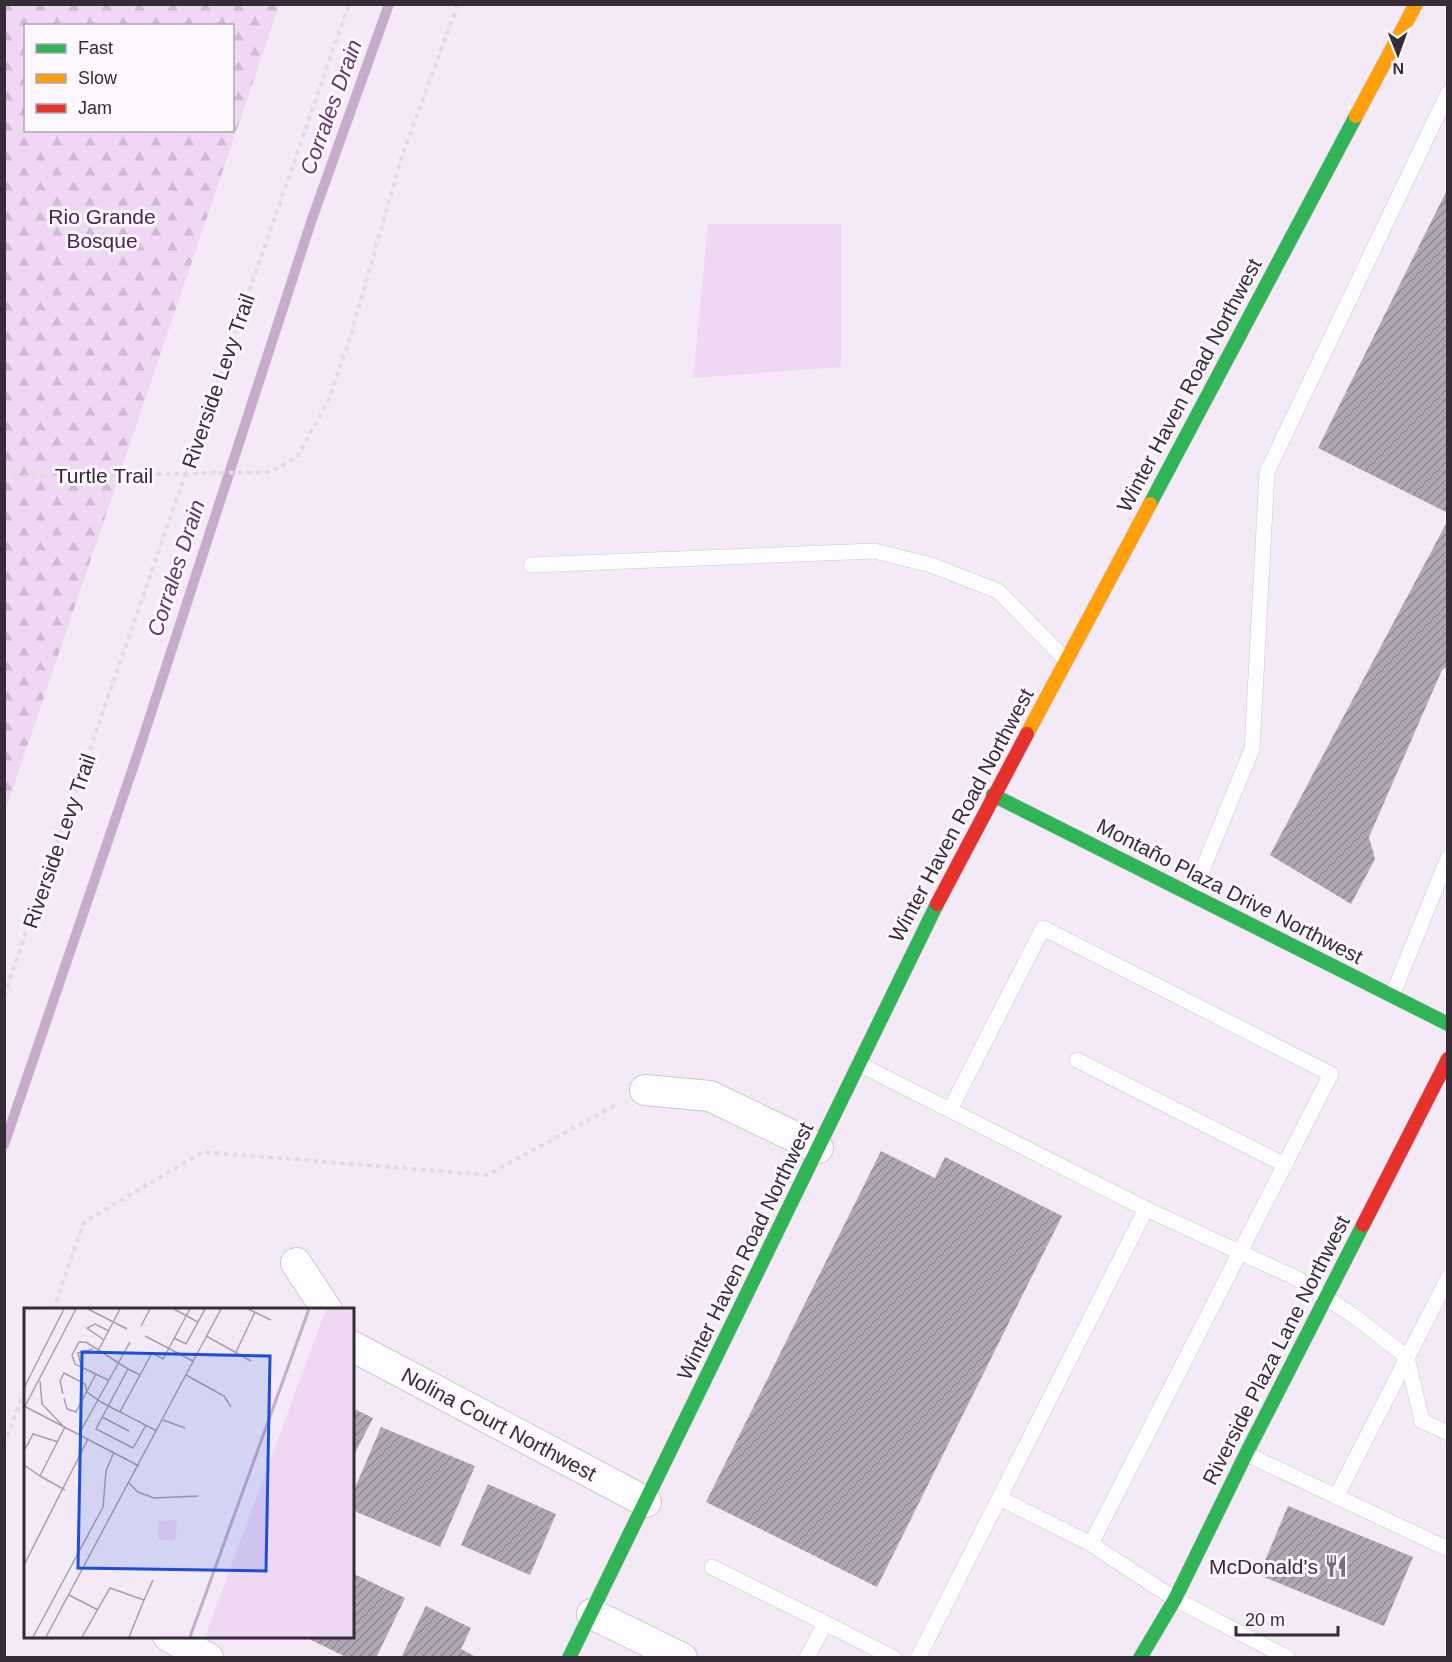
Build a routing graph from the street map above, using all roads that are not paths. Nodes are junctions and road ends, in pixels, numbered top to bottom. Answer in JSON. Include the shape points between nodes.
{"nodes":[{"id":1,"x":1416,"y":4,"type":"edge"},
{"id":2,"x":1448,"y":93,"type":"edge"},
{"id":3,"x":531,"y":566,"type":"dead end"},
{"id":4,"x":1066,"y":660,"type":"junction"},
{"id":5,"x":993,"y":795,"type":"junction"},
{"id":6,"x":1448,"y":858,"type":"edge"},
{"id":7,"x":1192,"y":895,"type":"junction"},
{"id":8,"x":1392,"y":996,"type":"junction"},
{"id":9,"x":1448,"y":1024,"type":"edge"},
{"id":10,"x":1448,"y":1059,"type":"edge"},
{"id":11,"x":1077,"y":1060,"type":"dead end"},
{"id":12,"x":859,"y":1064,"type":"junction"},
{"id":13,"x":645,"y":1090,"type":"road end"},
{"id":14,"x":950,"y":1110,"type":"junction"},
{"id":15,"x":818,"y":1148,"type":"junction"},
{"id":16,"x":1285,"y":1165,"type":"junction"},
{"id":17,"x":1146,"y":1209,"type":"junction"},
{"id":18,"x":1240,"y":1252,"type":"junction"},
{"id":19,"x":296,"y":1263,"type":"dead end"},
{"id":20,"x":1448,"y":1278,"type":"edge"},
{"id":21,"x":1326,"y":1299,"type":"junction"},
{"id":22,"x":326,"y":1308,"type":"edge"},
{"id":23,"x":354,"y":1347,"type":"edge"},
{"id":24,"x":1407,"y":1357,"type":"junction"},
{"id":25,"x":1448,"y":1433,"type":"edge"},
{"id":26,"x":1246,"y":1454,"type":"junction"},
{"id":27,"x":1336,"y":1497,"type":"junction"},
{"id":28,"x":999,"y":1498,"type":"junction"},
{"id":29,"x":646,"y":1502,"type":"junction"},
{"id":30,"x":1090,"y":1544,"type":"junction"},
{"id":31,"x":1448,"y":1549,"type":"edge"},
{"id":32,"x":712,"y":1568,"type":"dead end"},
{"id":33,"x":1175,"y":1599,"type":"junction"},
{"id":34,"x":592,"y":1614,"type":"junction"},
{"id":35,"x":825,"y":1623,"type":"junction"},
{"id":36,"x":172,"y":1638,"type":"edge"},
{"id":37,"x":208,"y":1658,"type":"edge"},
{"id":38,"x":569,"y":1658,"type":"edge"},
{"id":39,"x":682,"y":1658,"type":"edge"},
{"id":40,"x":807,"y":1658,"type":"edge"},
{"id":41,"x":894,"y":1658,"type":"edge"},
{"id":42,"x":918,"y":1658,"type":"edge"},
{"id":43,"x":1140,"y":1658,"type":"edge"},
{"id":44,"x":1288,"y":1658,"type":"edge"}],
"edges":[{"from":1,"to":4,"type":"street","name":"Winter Haven Road Northwest"},
{"from":2,"to":7,"type":"lane","via":[[1267,472],[1252,749]]},
{"from":3,"to":4,"type":"lane","via":[[874,551],[931,565],[998,591]]},
{"from":4,"to":5,"type":"street","name":"Winter Haven Road Northwest"},
{"from":5,"to":7,"type":"street","name":"Montaño Plaza Drive Northwest"},
{"from":5,"to":12,"type":"street","name":"Winter Haven Road Northwest"},
{"from":6,"to":8,"type":"lane"},
{"from":7,"to":8,"type":"street","name":"Montaño Plaza Drive Northwest"},
{"from":8,"to":9,"type":"street","name":"Montaño Plaza Drive Northwest"},
{"from":10,"to":21,"type":"street","name":"Riverside Plaza Lane Northwest"},
{"from":11,"to":16,"type":"lane"},
{"from":12,"to":14,"type":"lane"},
{"from":12,"to":15,"type":"street","name":"Winter Haven Road Northwest"},
{"from":13,"to":15,"type":"street","via":[[710,1096]]},
{"from":14,"to":16,"type":"lane","via":[[1044,928],[1331,1074]]},
{"from":14,"to":17,"type":"lane"},
{"from":15,"to":29,"type":"street","name":"Winter Haven Road Northwest"},
{"from":16,"to":18,"type":"lane"},
{"from":17,"to":18,"type":"lane"},
{"from":17,"to":28,"type":"lane"},
{"from":18,"to":21,"type":"lane","via":[[1298,1279]]},
{"from":18,"to":30,"type":"lane"},
{"from":19,"to":22,"type":"street"},
{"from":20,"to":24,"type":"lane"},
{"from":21,"to":24,"type":"lane"},
{"from":21,"to":26,"type":"street","name":"Riverside Plaza Lane Northwest"},
{"from":23,"to":29,"type":"street","name":"Nolina Court Northwest"},
{"from":24,"to":25,"type":"lane","via":[[1422,1421]]},
{"from":24,"to":27,"type":"lane"},
{"from":26,"to":27,"type":"lane"},
{"from":26,"to":33,"type":"street","name":"Riverside Plaza Lane Northwest"},
{"from":27,"to":31,"type":"lane"},
{"from":28,"to":30,"type":"lane"},
{"from":28,"to":42,"type":"lane"},
{"from":29,"to":34,"type":"street","name":"Winter Haven Road Northwest"},
{"from":30,"to":33,"type":"lane"},
{"from":32,"to":35,"type":"lane"},
{"from":33,"to":43,"type":"street","name":"Riverside Plaza Lane Northwest"},
{"from":33,"to":44,"type":"lane"},
{"from":34,"to":38,"type":"street","name":"Winter Haven Road Northwest"},
{"from":34,"to":39,"type":"street"},
{"from":35,"to":40,"type":"lane"},
{"from":35,"to":41,"type":"lane"},
{"from":36,"to":37,"type":"street"}]}
